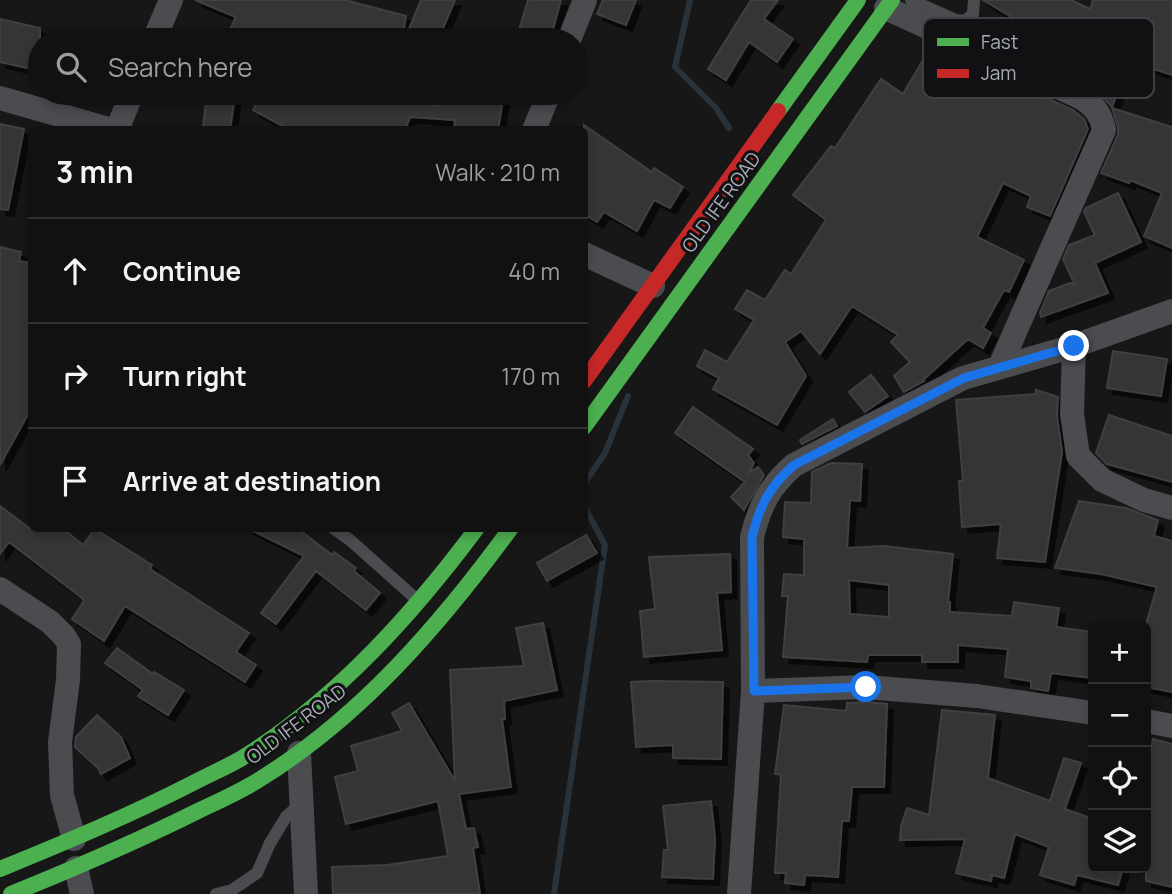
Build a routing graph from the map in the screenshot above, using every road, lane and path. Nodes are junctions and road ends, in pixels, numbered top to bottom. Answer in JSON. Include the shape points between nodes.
{"nodes":[{"id":1,"x":171,"y":0,"type":"edge"},
{"id":2,"x":585,"y":0,"type":"edge"},
{"id":3,"x":858,"y":0,"type":"edge"},
{"id":4,"x":911,"y":0,"type":"edge"},
{"id":5,"x":974,"y":0,"type":"edge"},
{"id":6,"x":889,"y":4,"type":"edge"},
{"id":7,"x":938,"y":6,"type":"edge"},
{"id":8,"x":953,"y":18,"type":"edge"},
{"id":9,"x":969,"y":18,"type":"edge"},
{"id":10,"x":923,"y":21,"type":"edge"},
{"id":11,"x":159,"y":28,"type":"edge"},
{"id":12,"x":574,"y":28,"type":"edge"},
{"id":13,"x":0,"y":98,"type":"edge"},
{"id":14,"x":1082,"y":98,"type":"edge"},
{"id":15,"x":126,"y":105,"type":"edge"},
{"id":16,"x":544,"y":105,"type":"edge"},
{"id":17,"x":101,"y":126,"type":"edge"},
{"id":18,"x":117,"y":126,"type":"edge"},
{"id":19,"x":536,"y":126,"type":"edge"},
{"id":20,"x":588,"y":256,"type":"edge"},
{"id":21,"x":653,"y":286,"type":"junction"},
{"id":22,"x":1172,"y":311,"type":"edge"},
{"id":23,"x":1074,"y":346,"type":"junction"},
{"id":24,"x":1000,"y":366,"type":"junction"},
{"id":25,"x":588,"y":375,"type":"edge"},
{"id":26,"x":588,"y":422,"type":"edge"},
{"id":27,"x":1172,"y":508,"type":"edge"},
{"id":28,"x":339,"y":532,"type":"edge"},
{"id":29,"x":474,"y":532,"type":"edge"},
{"id":30,"x":508,"y":532,"type":"edge"},
{"id":31,"x":0,"y":589,"type":"edge"},
{"id":32,"x":421,"y":603,"type":"junction"},
{"id":33,"x":754,"y":691,"type":"junction"},
{"id":34,"x":1088,"y":712,"type":"edge"},
{"id":35,"x":1151,"y":722,"type":"edge"},
{"id":36,"x":1172,"y":726,"type":"edge"},
{"id":37,"x":299,"y":753,"type":"junction"},
{"id":38,"x":301,"y":803,"type":"junction"},
{"id":39,"x":74,"y":839,"type":"junction"},
{"id":40,"x":76,"y":868,"type":"junction"},
{"id":41,"x":0,"y":869,"type":"edge"},
{"id":42,"x":11,"y":894,"type":"edge"},
{"id":43,"x":82,"y":894,"type":"edge"},
{"id":44,"x":216,"y":894,"type":"edge"},
{"id":45,"x":306,"y":894,"type":"edge"},
{"id":46,"x":739,"y":894,"type":"edge"}],
"edges":[{"from":1,"to":11,"type":"street"},
{"from":2,"to":12,"type":"street"},
{"from":3,"to":21,"type":"main road","name":"OLD IFE ROAD"},
{"from":4,"to":7,"type":"lane"},
{"from":5,"to":9,"type":"lane","via":[[974,14]]},
{"from":6,"to":10,"type":"street"},
{"from":6,"to":26,"type":"main road","name":"OLD IFE ROAD"},
{"from":7,"to":8,"type":"lane"},
{"from":13,"to":17,"type":"street"},
{"from":14,"to":24,"type":"street","via":[[1093,105],[1104,130]]},
{"from":15,"to":18,"type":"street"},
{"from":16,"to":19,"type":"street"},
{"from":20,"to":21,"type":"street"},
{"from":21,"to":25,"type":"main road","name":"OLD IFE ROAD"},
{"from":22,"to":23,"type":"street"},
{"from":23,"to":24,"type":"street"},
{"from":23,"to":27,"type":"street","via":[[1072,414],[1078,456],[1102,480]]},
{"from":24,"to":33,"type":"street","via":[[964,378],[884,418],[794,465],[776,481],[758,514],[752,537]]},
{"from":28,"to":32,"type":"lane"},
{"from":29,"to":32,"type":"main road","name":"OLD IFE ROAD"},
{"from":30,"to":37,"type":"main road","name":"OLD IFE ROAD","via":[[472,583],[405,659]]},
{"from":31,"to":39,"type":"street","via":[[50,622],[69,644],[60,742],[62,795]]},
{"from":32,"to":39,"type":"main road","name":"OLD IFE ROAD","via":[[347,676],[282,731],[165,798]]},
{"from":33,"to":34,"type":"street","via":[[866,687],[978,696]]},
{"from":33,"to":46,"type":"street"},
{"from":35,"to":36,"type":"street"},
{"from":37,"to":38,"type":"street"},
{"from":37,"to":40,"type":"main road","name":"OLD IFE ROAD","via":[[178,822]]},
{"from":38,"to":44,"type":"lane","via":[[286,817],[257,873],[232,890]]},
{"from":38,"to":45,"type":"street"},
{"from":39,"to":41,"type":"main road","name":"OLD IFE ROAD"},
{"from":40,"to":42,"type":"main road","name":"OLD IFE ROAD"},
{"from":40,"to":43,"type":"street"}]}
